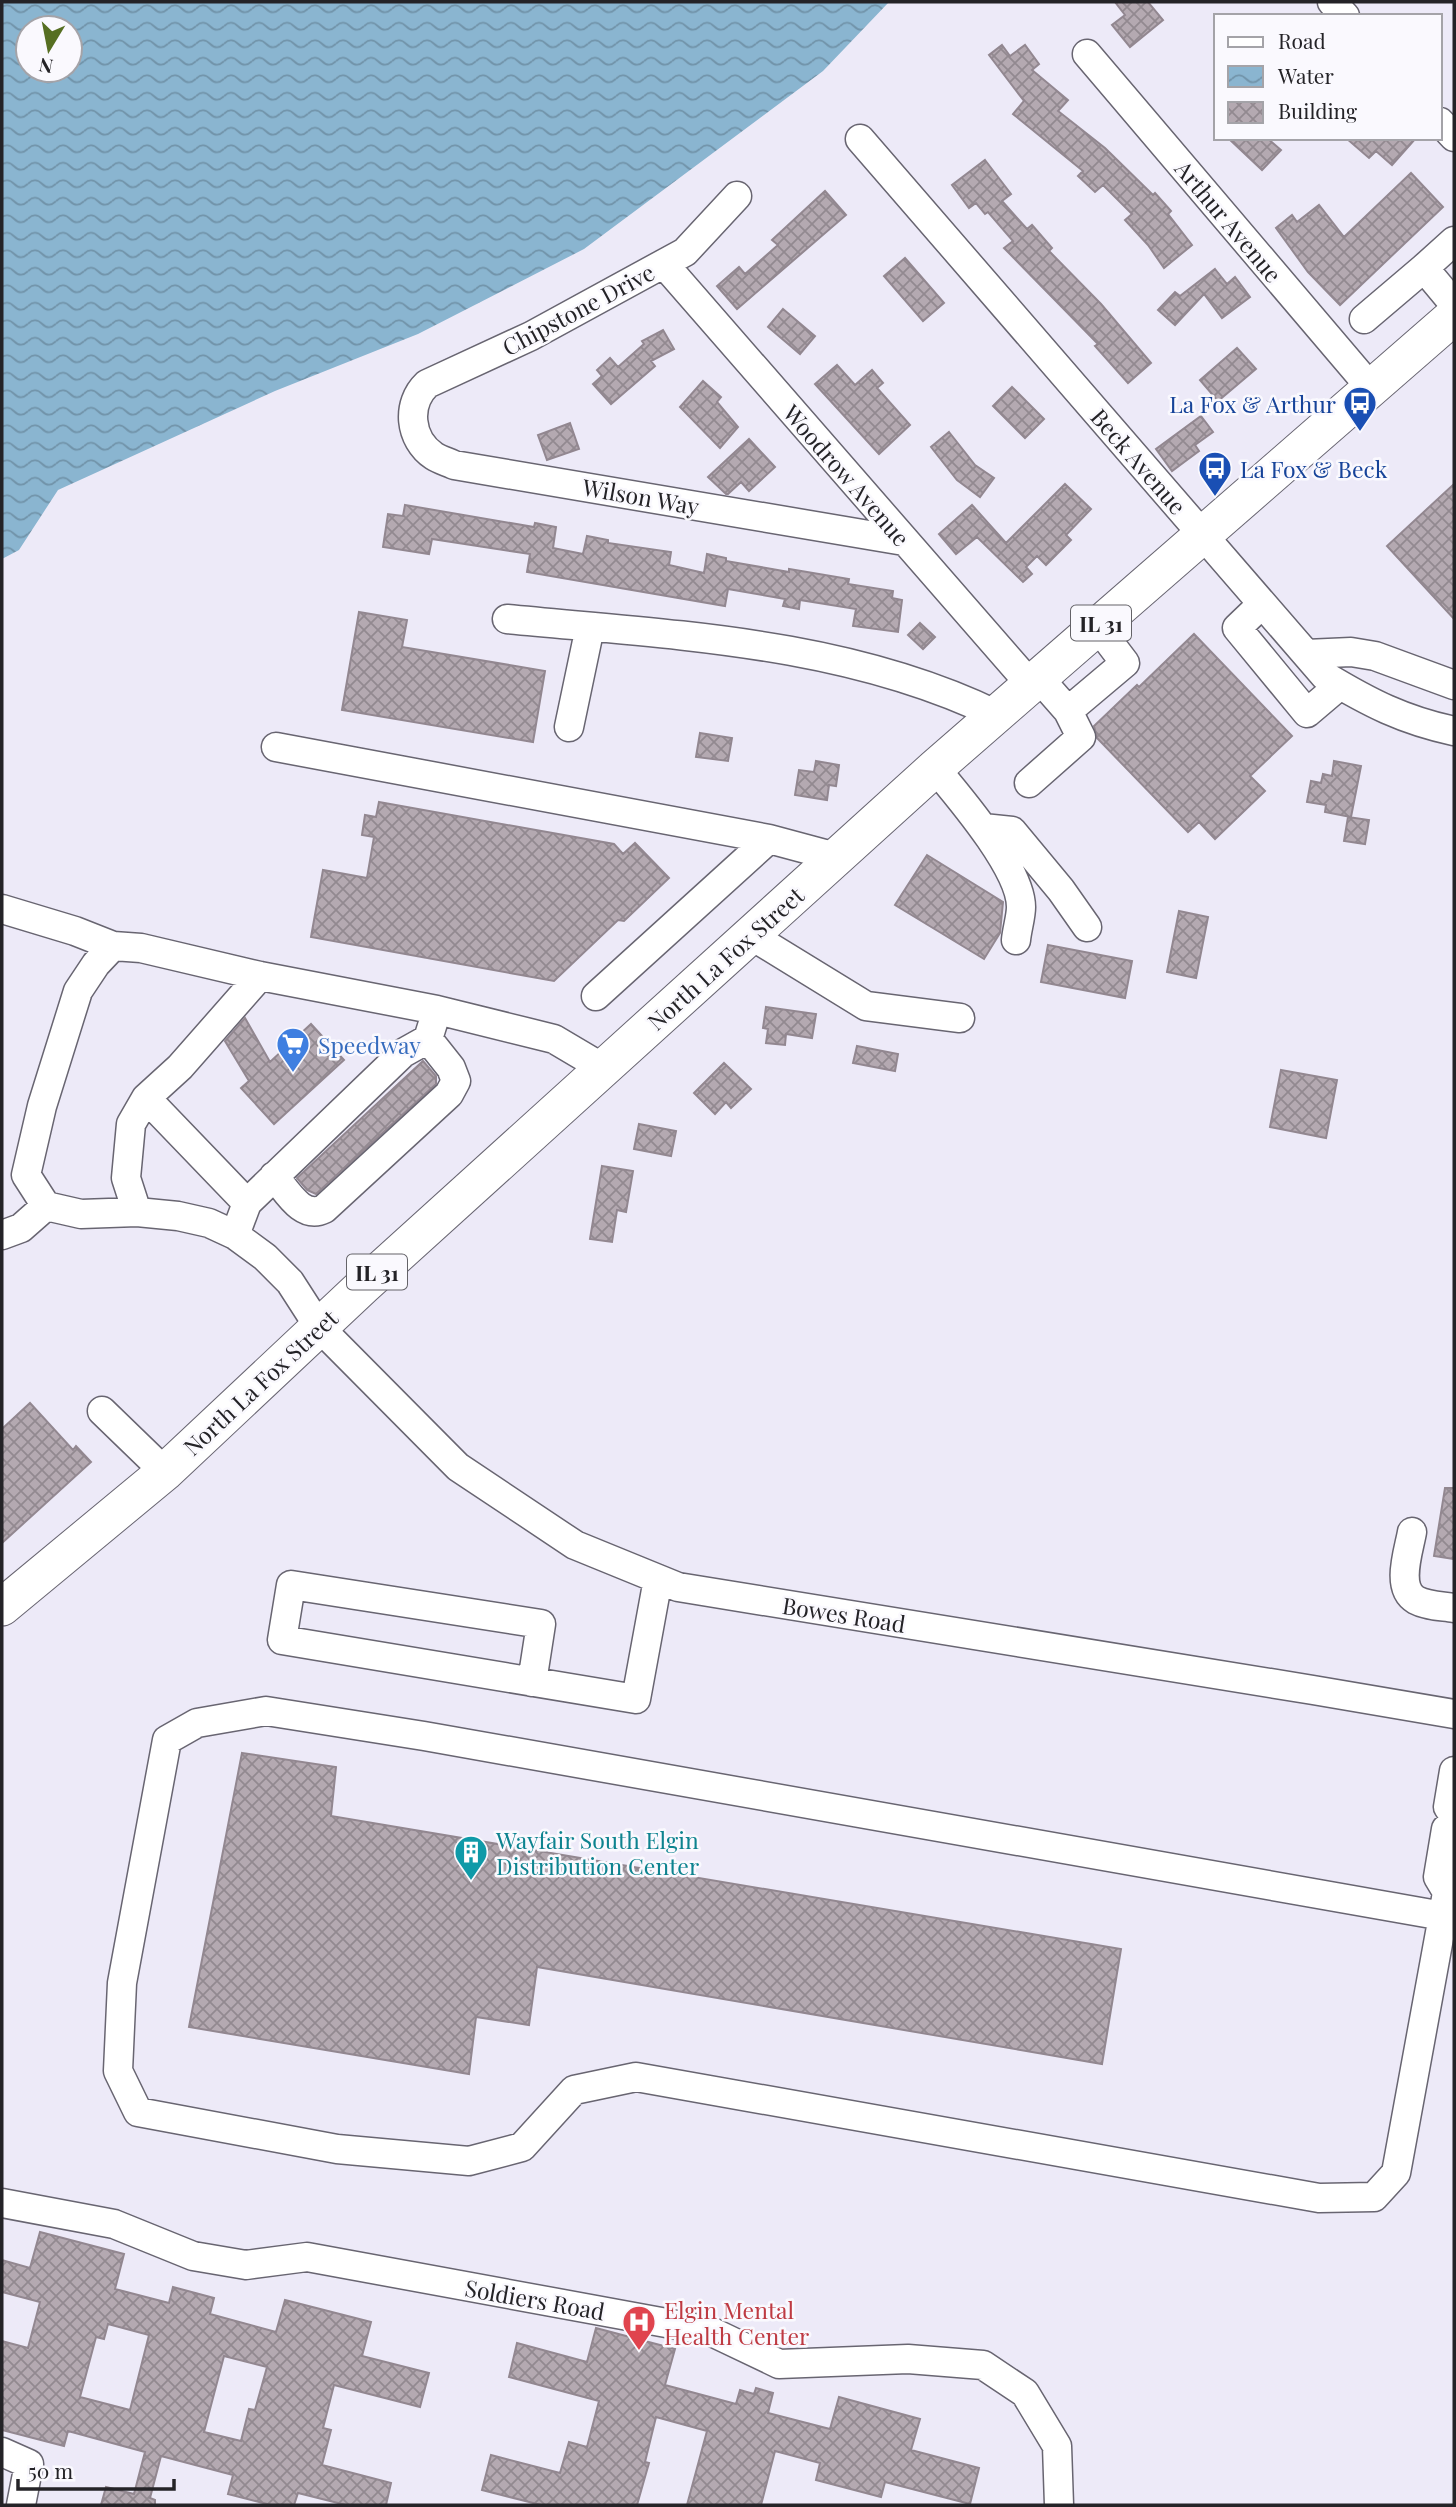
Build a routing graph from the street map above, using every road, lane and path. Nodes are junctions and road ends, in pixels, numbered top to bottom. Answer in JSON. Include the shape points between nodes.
{"nodes":[{"id":1,"x":1087,"y":54,"type":"dead end"},
{"id":2,"x":1442,"y":124,"type":"edge"},
{"id":3,"x":1454,"y":137,"type":"edge"},
{"id":4,"x":860,"y":139,"type":"dead end"},
{"id":5,"x":737,"y":196,"type":"dead end"},
{"id":6,"x":1454,"y":241,"type":"edge"},
{"id":7,"x":664,"y":264,"type":"junction"},
{"id":8,"x":1424,"y":268,"type":"junction"},
{"id":9,"x":1454,"y":304,"type":"edge"},
{"id":10,"x":1454,"y":316,"type":"edge"},
{"id":11,"x":1364,"y":318,"type":"dead end"},
{"id":12,"x":1371,"y":388,"type":"junction"},
{"id":13,"x":413,"y":408,"type":"joint"},
{"id":14,"x":1202,"y":534,"type":"junction"},
{"id":15,"x":904,"y":541,"type":"junction"},
{"id":16,"x":1262,"y":604,"type":"junction"},
{"id":17,"x":507,"y":619,"type":"dead end"},
{"id":18,"x":1097,"y":626,"type":"junction"},
{"id":19,"x":590,"y":627,"type":"junction"},
{"id":20,"x":1306,"y":654,"type":"junction"},
{"id":21,"x":1035,"y":682,"type":"junction"},
{"id":22,"x":1340,"y":685,"type":"junction"},
{"id":23,"x":1454,"y":685,"type":"edge"},
{"id":24,"x":1068,"y":711,"type":"junction"},
{"id":25,"x":997,"y":715,"type":"junction"},
{"id":26,"x":569,"y":727,"type":"dead end"},
{"id":27,"x":1454,"y":730,"type":"edge"},
{"id":28,"x":276,"y":747,"type":"dead end"},
{"id":29,"x":935,"y":768,"type":"junction"},
{"id":30,"x":1029,"y":783,"type":"dead end"},
{"id":31,"x":983,"y":828,"type":"junction"},
{"id":32,"x":769,"y":839,"type":"junction"},
{"id":33,"x":836,"y":857,"type":"junction"},
{"id":34,"x":2,"y":909,"type":"edge"},
{"id":35,"x":1087,"y":927,"type":"dead end"},
{"id":36,"x":752,"y":936,"type":"junction"},
{"id":37,"x":1016,"y":940,"type":"dead end"},
{"id":38,"x":113,"y":946,"type":"junction"},
{"id":39,"x":260,"y":976,"type":"junction"},
{"id":40,"x":596,"y":996,"type":"dead end"},
{"id":41,"x":437,"y":1010,"type":"junction"},
{"id":42,"x":960,"y":1018,"type":"dead end"},
{"id":43,"x":428,"y":1039,"type":"junction"},
{"id":44,"x":603,"y":1068,"type":"junction"},
{"id":45,"x":146,"y":1098,"type":"junction"},
{"id":46,"x":274,"y":1176,"type":"junction"},
{"id":47,"x":247,"y":1203,"type":"junction"},
{"id":48,"x":46,"y":1206,"type":"junction"},
{"id":49,"x":137,"y":1212,"type":"junction"},
{"id":50,"x":235,"y":1235,"type":"junction"},
{"id":51,"x":2,"y":1236,"type":"edge"},
{"id":52,"x":319,"y":1327,"type":"junction"},
{"id":53,"x":102,"y":1411,"type":"dead end"},
{"id":54,"x":165,"y":1472,"type":"junction"},
{"id":55,"x":1412,"y":1532,"type":"dead end"},
{"id":56,"x":658,"y":1579,"type":"junction"},
{"id":57,"x":2,"y":1606,"type":"edge"},
{"id":58,"x":1454,"y":1608,"type":"edge"},
{"id":59,"x":532,"y":1682,"type":"junction"},
{"id":60,"x":1454,"y":1714,"type":"edge"},
{"id":61,"x":1454,"y":1771,"type":"edge"},
{"id":62,"x":1454,"y":1816,"type":"edge"},
{"id":63,"x":1454,"y":1824,"type":"edge"},
{"id":64,"x":1448,"y":1898,"type":"edge"},
{"id":65,"x":2,"y":2203,"type":"edge"},
{"id":66,"x":2,"y":2452,"type":"edge"},
{"id":67,"x":21,"y":2505,"type":"edge"},
{"id":68,"x":1059,"y":2505,"type":"edge"}],
"edges":[{"from":1,"to":12,"type":"street","name":"Arthur Avenue"},
{"from":2,"to":3,"type":"street"},
{"from":4,"to":14,"type":"street","name":"Beck Avenue"},
{"from":5,"to":7,"type":"street","name":"Chipstone Drive","via":[[685,252]]},
{"from":6,"to":8,"type":"street"},
{"from":7,"to":13,"type":"street","name":"Chipstone Drive","via":[[531,336],[427,384]]},
{"from":7,"to":15,"type":"street","name":"Woodrow Avenue"},
{"from":8,"to":9,"type":"street"},
{"from":8,"to":11,"type":"street"},
{"from":10,"to":12,"type":"main road","name":"North La Fox Street","number":"IL 31"},
{"from":12,"to":14,"type":"main road","name":"North La Fox Street","number":"IL 31"},
{"from":13,"to":15,"type":"street","name":"Wilson Way","via":[[419,442],[454,465]]},
{"from":14,"to":16,"type":"street","name":"Beck Avenue"},
{"from":14,"to":18,"type":"main road","name":"North La Fox Street","number":"IL 31"},
{"from":15,"to":21,"type":"street","name":"Woodrow Avenue"},
{"from":16,"to":20,"type":"street","name":"Beck Avenue"},
{"from":16,"to":22,"type":"street","via":[[1237,628],[1307,713]]},
{"from":17,"to":19,"type":"street"},
{"from":18,"to":21,"type":"main road","name":"North La Fox Street","number":"IL 31"},
{"from":18,"to":24,"type":"street","via":[[1125,663]]},
{"from":19,"to":25,"type":"street","via":[[772,646],[904,678],[959,696]]},
{"from":19,"to":26,"type":"street"},
{"from":20,"to":22,"type":"street","name":"Beck Avenue","via":[[1325,677]]},
{"from":20,"to":23,"type":"street","via":[[1375,656]]},
{"from":21,"to":24,"type":"street","name":"Woodrow Avenue"},
{"from":21,"to":25,"type":"main road","name":"North La Fox Street","number":"IL 31"},
{"from":22,"to":27,"type":"street","name":"Beck Avenue","via":[[1391,713]]},
{"from":24,"to":30,"type":"street","via":[[1081,737]]},
{"from":25,"to":29,"type":"main road","name":"North La Fox Street","number":"IL 31"},
{"from":28,"to":32,"type":"street"},
{"from":29,"to":31,"type":"street"},
{"from":29,"to":33,"type":"main road","name":"North La Fox Street","number":"IL 31"},
{"from":31,"to":35,"type":"street","via":[[1012,831]]},
{"from":31,"to":37,"type":"street","via":[[1013,878],[1021,906]]},
{"from":32,"to":33,"type":"street"},
{"from":32,"to":40,"type":"street"},
{"from":33,"to":36,"type":"main road","name":"North La Fox Street","number":"IL 31"},
{"from":34,"to":38,"type":"street"},
{"from":36,"to":42,"type":"street","via":[[866,1006]]},
{"from":36,"to":44,"type":"main road","name":"North La Fox Street","number":"IL 31"},
{"from":38,"to":39,"type":"street","via":[[141,948]]},
{"from":38,"to":48,"type":"street","via":[[78,990],[42,1106],[26,1175]]},
{"from":39,"to":41,"type":"street"},
{"from":39,"to":45,"type":"street","via":[[180,1067]]},
{"from":41,"to":43,"type":"street"},
{"from":41,"to":44,"type":"street","via":[[554,1039]]},
{"from":43,"to":46,"type":"street","via":[[403,1053]]},
{"from":43,"to":46,"type":"street","via":[[456,1081],[449,1094],[324,1209],[303,1211]]},
{"from":44,"to":52,"type":"main road","name":"North La Fox Street","number":"IL 31"},
{"from":45,"to":47,"type":"street"},
{"from":45,"to":49,"type":"street","via":[[131,1124],[128,1146],[126,1178]]},
{"from":46,"to":47,"type":"street"},
{"from":47,"to":50,"type":"street"},
{"from":48,"to":49,"type":"street","name":"Bowes Road","via":[[81,1214]]},
{"from":48,"to":51,"type":"street","via":[[21,1228]]},
{"from":49,"to":50,"type":"street","name":"Bowes Road","via":[[209,1223]]},
{"from":50,"to":52,"type":"street","name":"Bowes Road","via":[[290,1282]]},
{"from":52,"to":54,"type":"main road","name":"North La Fox Street","number":"IL 31"},
{"from":52,"to":56,"type":"street","name":"Bowes Road","via":[[458,1467],[575,1545]]},
{"from":53,"to":54,"type":"street"},
{"from":54,"to":57,"type":"main road","name":"North La Fox Street","number":"IL 31"},
{"from":55,"to":58,"type":"street","via":[[1407,1590],[1414,1599]]},
{"from":56,"to":59,"type":"street","via":[[636,1699]]},
{"from":56,"to":60,"type":"street","name":"Bowes Road","via":[[678,1587]]},
{"from":59,"to":59,"type":"street","via":[[282,1640],[292,1585],[541,1624]]},
{"from":61,"to":62,"type":"street","via":[[1448,1807]]},
{"from":63,"to":64,"type":"street","via":[[1446,1829],[1437,1877]]},
{"from":64,"to":64,"type":"street","via":[[266,1711],[197,1723],[167,1740],[122,1983],[118,2071],[138,2112],[337,2149],[469,2161],[522,2147],[574,2090],[636,2077],[1319,2197],[1374,2197],[1396,2173]]},
{"from":65,"to":68,"type":"street","name":"Soldiers Road","via":[[114,2224],[192,2256],[246,2265],[306,2257],[710,2331],[779,2364],[908,2358],[983,2365],[1025,2393],[1057,2446]]},
{"from":66,"to":67,"type":"street","via":[[29,2464]]}]}
